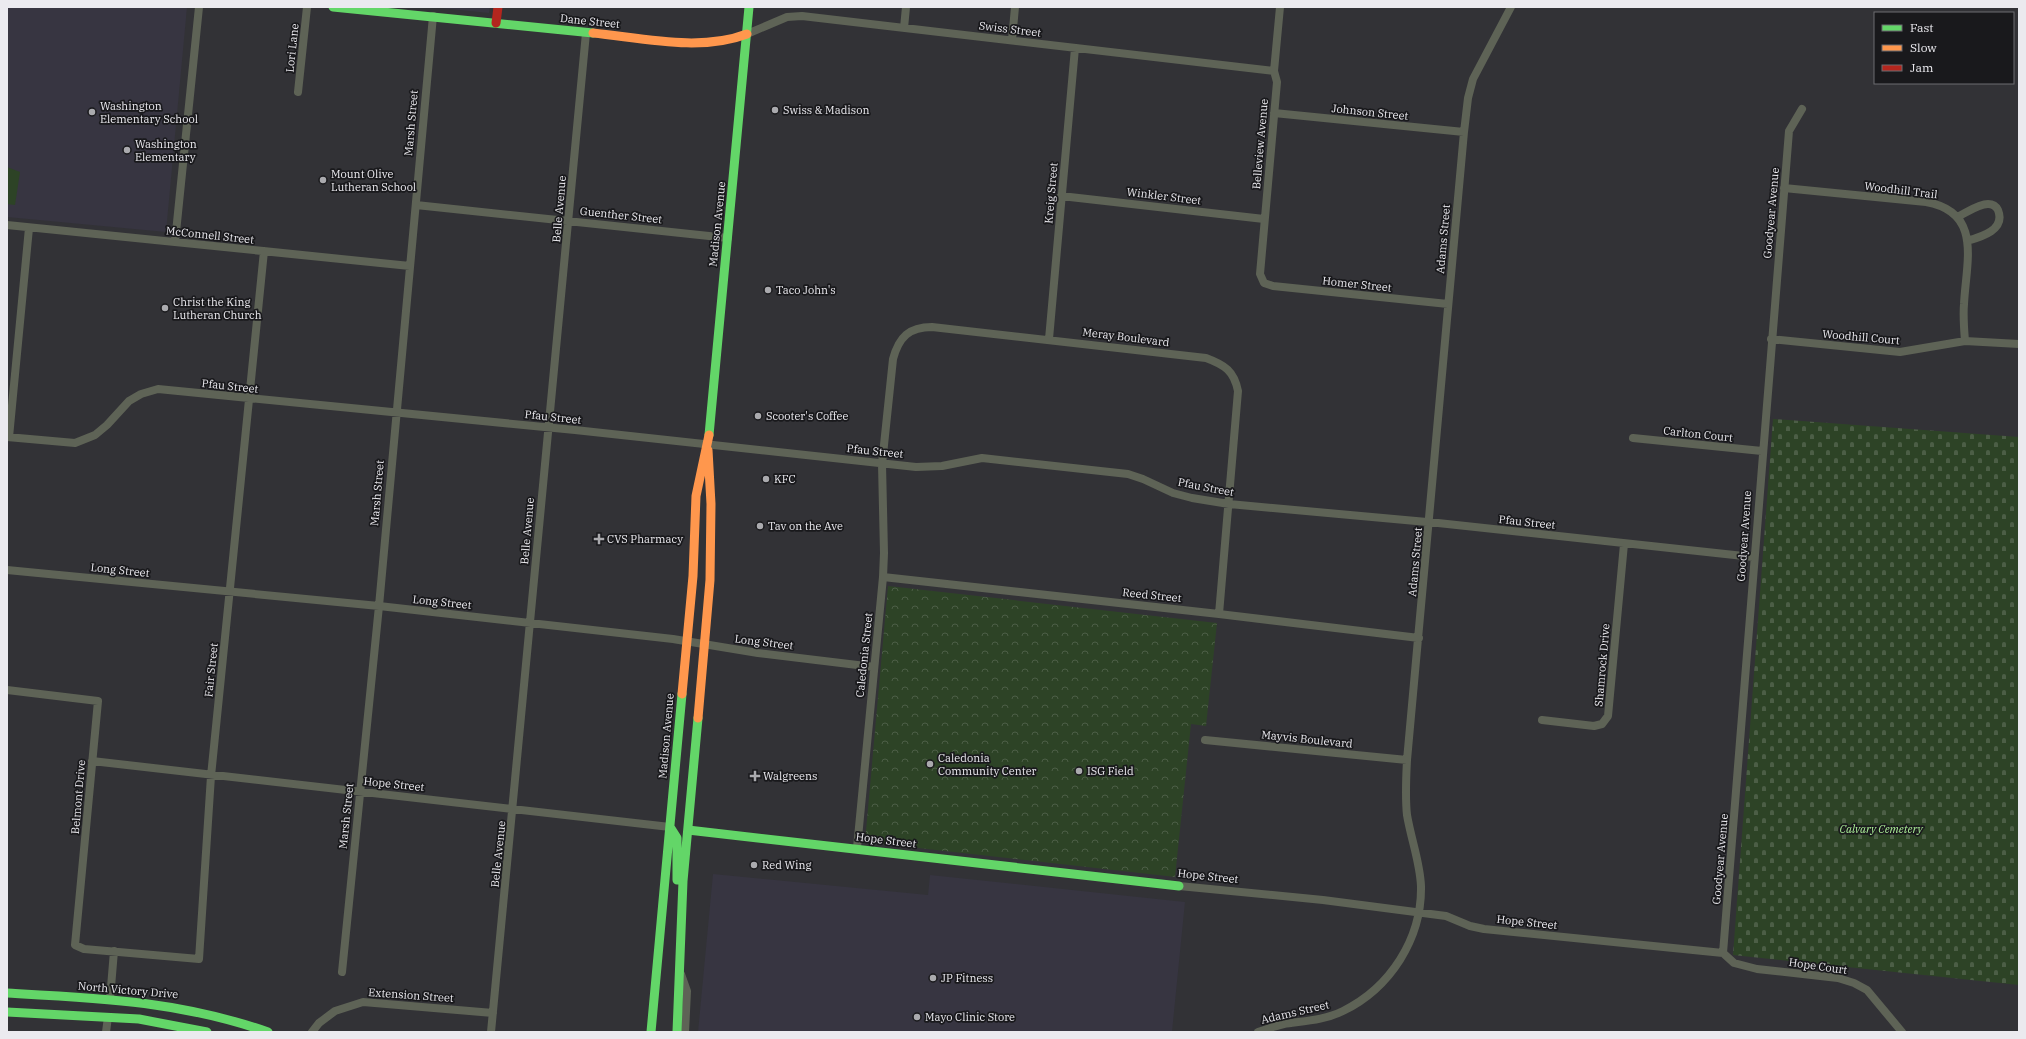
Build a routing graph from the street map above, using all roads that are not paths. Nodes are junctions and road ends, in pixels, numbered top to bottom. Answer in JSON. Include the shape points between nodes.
{"nodes":[{"id":1,"x":199,"y":7,"type":"edge"},
{"id":2,"x":307,"y":7,"type":"edge"},
{"id":3,"x":333,"y":7,"type":"edge"},
{"id":4,"x":498,"y":7,"type":"edge"},
{"id":5,"x":749,"y":7,"type":"edge"},
{"id":6,"x":906,"y":7,"type":"edge"},
{"id":7,"x":1015,"y":7,"type":"edge"},
{"id":8,"x":1280,"y":7,"type":"edge"},
{"id":9,"x":1511,"y":7,"type":"edge"},
{"id":10,"x":433,"y":16,"type":"junction"},
{"id":11,"x":496,"y":23,"type":"junction"},
{"id":12,"x":904,"y":28,"type":"junction"},
{"id":13,"x":586,"y":33,"type":"junction"},
{"id":14,"x":747,"y":34,"type":"junction"},
{"id":15,"x":1012,"y":40,"type":"junction"},
{"id":16,"x":1075,"y":48,"type":"junction"},
{"id":17,"x":1274,"y":72,"type":"junction"},
{"id":18,"x":298,"y":92,"type":"dead end"},
{"id":19,"x":1802,"y":109,"type":"dead end"},
{"id":20,"x":1274,"y":113,"type":"junction"},
{"id":21,"x":1464,"y":132,"type":"junction"},
{"id":22,"x":1784,"y":188,"type":"junction"},
{"id":23,"x":1061,"y":196,"type":"junction"},
{"id":24,"x":416,"y":205,"type":"junction"},
{"id":25,"x":1957,"y":217,"type":"junction"},
{"id":26,"x":1264,"y":219,"type":"junction"},
{"id":27,"x":569,"y":221,"type":"junction"},
{"id":28,"x":7,"y":225,"type":"edge"},
{"id":29,"x":29,"y":228,"type":"junction"},
{"id":30,"x":728,"y":238,"type":"junction"},
{"id":31,"x":1967,"y":241,"type":"junction"},
{"id":32,"x":175,"y":242,"type":"junction"},
{"id":33,"x":264,"y":251,"type":"junction"},
{"id":34,"x":410,"y":266,"type":"junction"},
{"id":35,"x":1264,"y":283,"type":"joint"},
{"id":36,"x":1448,"y":304,"type":"junction"},
{"id":37,"x":1049,"y":339,"type":"junction"},
{"id":38,"x":1771,"y":339,"type":"junction"},
{"id":39,"x":1965,"y":341,"type":"junction"},
{"id":40,"x":2019,"y":344,"type":"edge"},
{"id":41,"x":249,"y":399,"type":"junction"},
{"id":42,"x":396,"y":413,"type":"junction"},
{"id":43,"x":548,"y":427,"type":"junction"},
{"id":44,"x":8,"y":437,"type":"edge"},
{"id":45,"x":1633,"y":438,"type":"dead end"},
{"id":46,"x":708,"y":443,"type":"junction"},
{"id":47,"x":1762,"y":451,"type":"junction"},
{"id":48,"x":882,"y":464,"type":"junction"},
{"id":49,"x":1229,"y":504,"type":"junction"},
{"id":50,"x":1430,"y":523,"type":"junction"},
{"id":51,"x":1624,"y":544,"type":"junction"},
{"id":52,"x":1753,"y":557,"type":"junction"},
{"id":53,"x":7,"y":570,"type":"edge"},
{"id":54,"x":883,"y":577,"type":"junction"},
{"id":55,"x":230,"y":591,"type":"junction"},
{"id":56,"x":379,"y":606,"type":"junction"},
{"id":57,"x":1219,"y":614,"type":"junction"},
{"id":58,"x":530,"y":623,"type":"junction"},
{"id":59,"x":1419,"y":638,"type":"junction"},
{"id":60,"x":686,"y":642,"type":"junction"},
{"id":61,"x":704,"y":645,"type":"junction"},
{"id":62,"x":874,"y":667,"type":"junction"},
{"id":63,"x":7,"y":690,"type":"edge"},
{"id":64,"x":1542,"y":720,"type":"dead end"},
{"id":65,"x":1205,"y":740,"type":"dead end"},
{"id":66,"x":1407,"y":760,"type":"junction"},
{"id":67,"x":92,"y":761,"type":"junction"},
{"id":68,"x":211,"y":776,"type":"junction"},
{"id":69,"x":361,"y":793,"type":"junction"},
{"id":70,"x":513,"y":808,"type":"junction"},
{"id":71,"x":670,"y":827,"type":"junction"},
{"id":72,"x":688,"y":830,"type":"junction"},
{"id":73,"x":857,"y":848,"type":"junction"},
{"id":74,"x":1179,"y":886,"type":"joint"},
{"id":75,"x":663,"y":911,"type":"junction"},
{"id":76,"x":1419,"y":913,"type":"junction"},
{"id":77,"x":681,"y":928,"type":"junction"},
{"id":78,"x":114,"y":951,"type":"junction"},
{"id":79,"x":1723,"y":953,"type":"junction"},
{"id":80,"x":342,"y":972,"type":"dead end"},
{"id":81,"x":680,"y":973,"type":"junction"},
{"id":82,"x":7,"y":993,"type":"edge"},
{"id":83,"x":110,"y":999,"type":"junction"},
{"id":84,"x":164,"y":1004,"type":"junction"},
{"id":85,"x":7,"y":1012,"type":"edge"},
{"id":86,"x":493,"y":1013,"type":"junction"},
{"id":87,"x":108,"y":1017,"type":"junction"},
{"id":88,"x":106,"y":1032,"type":"edge"},
{"id":89,"x":207,"y":1032,"type":"edge"},
{"id":90,"x":268,"y":1032,"type":"edge"},
{"id":91,"x":312,"y":1032,"type":"edge"},
{"id":92,"x":491,"y":1032,"type":"edge"},
{"id":93,"x":651,"y":1032,"type":"edge"},
{"id":94,"x":658,"y":1032,"type":"edge"},
{"id":95,"x":677,"y":1032,"type":"edge"},
{"id":96,"x":685,"y":1032,"type":"edge"},
{"id":97,"x":1258,"y":1032,"type":"edge"},
{"id":98,"x":1902,"y":1032,"type":"edge"}],
"edges":[{"from":1,"to":32,"type":"street"},
{"from":2,"to":18,"type":"street","name":"Lori Lane"},
{"from":3,"to":10,"type":"main road","name":"Dane Street"},
{"from":4,"to":11,"type":"main road"},
{"from":5,"to":14,"type":"main road","name":"Madison Avenue"},
{"from":6,"to":12,"type":"street"},
{"from":7,"to":15,"type":"street"},
{"from":8,"to":17,"type":"street","name":"Belleview Avenue"},
{"from":9,"to":21,"type":"street","name":"Adams Street","via":[[1473,79]]},
{"from":10,"to":11,"type":"main road","name":"Dane Street"},
{"from":10,"to":24,"type":"street","name":"Marsh Street"},
{"from":11,"to":13,"type":"main road","name":"Dane Street"},
{"from":12,"to":14,"type":"street","name":"Swiss Street","via":[[802,16],[787,17]]},
{"from":12,"to":15,"type":"street","name":"Swiss Street"},
{"from":13,"to":14,"type":"main road","name":"Dane Street","via":[[709,44],[730,41]]},
{"from":13,"to":27,"type":"street","name":"Belle Avenue"},
{"from":14,"to":30,"type":"main road","name":"Madison Avenue"},
{"from":15,"to":16,"type":"street","name":"Swiss Street"},
{"from":16,"to":17,"type":"street","name":"Swiss Street"},
{"from":16,"to":23,"type":"street","name":"Kreig Street"},
{"from":17,"to":20,"type":"street","name":"Belleview Avenue","via":[[1277,82]]},
{"from":19,"to":22,"type":"street","name":"Goodyear Avenue","via":[[1789,131]]},
{"from":20,"to":21,"type":"street","name":"Johnson Street"},
{"from":20,"to":26,"type":"street","name":"Belleview Avenue"},
{"from":21,"to":36,"type":"street","name":"Adams Street"},
{"from":22,"to":25,"type":"street","name":"Woodhill Trail","via":[[1926,202],[1947,208]]},
{"from":22,"to":38,"type":"street","name":"Goodyear Avenue"},
{"from":23,"to":26,"type":"street","name":"Winkler Street"},
{"from":23,"to":37,"type":"street","name":"Kreig Street"},
{"from":24,"to":27,"type":"street","name":"Guenther Street"},
{"from":24,"to":34,"type":"street","name":"Marsh Street"},
{"from":25,"to":31,"type":"street"},
{"from":25,"to":31,"type":"street","via":[[1987,204],[1994,205],[1997,209],[1999,222],[1994,228],[1984,236]]},
{"from":26,"to":35,"type":"street","name":"Belleview Avenue","via":[[1260,274]]},
{"from":27,"to":30,"type":"street","name":"Guenther Street"},
{"from":27,"to":43,"type":"street","name":"Belle Avenue"},
{"from":28,"to":29,"type":"street","name":"McConnell Street"},
{"from":29,"to":32,"type":"street","name":"McConnell Street"},
{"from":29,"to":44,"type":"street"},
{"from":30,"to":46,"type":"main road","name":"Madison Avenue"},
{"from":31,"to":39,"type":"street","via":[[1963,306]]},
{"from":32,"to":33,"type":"street","name":"McConnell Street"},
{"from":33,"to":34,"type":"street","name":"McConnell Street"},
{"from":33,"to":41,"type":"street","name":"Fair Street"},
{"from":34,"to":42,"type":"street","name":"Marsh Street"},
{"from":35,"to":36,"type":"street","name":"Homer Street"},
{"from":36,"to":50,"type":"street","name":"Adams Street"},
{"from":37,"to":48,"type":"street","name":"Meray Boulevard","via":[[932,327],[919,327],[906,334],[897,344],[893,359]]},
{"from":37,"to":49,"type":"street","name":"Meray Boulevard","via":[[1206,358],[1217,362],[1235,376],[1238,391]]},
{"from":38,"to":39,"type":"street","name":"Woodhill Court","via":[[1900,352]]},
{"from":38,"to":47,"type":"street","name":"Goodyear Avenue"},
{"from":39,"to":40,"type":"street","name":"Woodhill Court"},
{"from":41,"to":42,"type":"street","name":"Pfau Street"},
{"from":41,"to":44,"type":"street","name":"Pfau Street","via":[[158,390],[141,394],[129,401],[108,425],[95,435],[75,443]]},
{"from":41,"to":55,"type":"street","name":"Fair Street"},
{"from":42,"to":43,"type":"street","name":"Pfau Street"},
{"from":42,"to":56,"type":"street","name":"Marsh Street"},
{"from":43,"to":46,"type":"street","name":"Pfau Street"},
{"from":43,"to":58,"type":"street","name":"Belle Avenue"},
{"from":45,"to":47,"type":"street","name":"Carlton Court"},
{"from":46,"to":48,"type":"street","name":"Pfau Street"},
{"from":46,"to":60,"type":"main road","name":"Madison Avenue","via":[[700,471],[695,506],[695,544]]},
{"from":46,"to":61,"type":"main road","name":"Madison Avenue","via":[[711,550]]},
{"from":47,"to":52,"type":"street","name":"Goodyear Avenue"},
{"from":48,"to":49,"type":"street","name":"Pfau Street","via":[[942,466],[982,458],[1128,474],[1173,493]]},
{"from":48,"to":54,"type":"street","name":"Caledonia Street"},
{"from":49,"to":50,"type":"street","name":"Pfau Street"},
{"from":49,"to":57,"type":"street","name":"Meray Boulevard"},
{"from":50,"to":51,"type":"street","name":"Pfau Street"},
{"from":50,"to":59,"type":"street","name":"Adams Street"},
{"from":51,"to":52,"type":"street","name":"Pfau Street"},
{"from":51,"to":64,"type":"street","name":"Shamrock Drive","via":[[1608,716],[1602,724],[1594,726]]},
{"from":52,"to":79,"type":"street","name":"Goodyear Avenue"},
{"from":53,"to":55,"type":"street","name":"Long Street"},
{"from":54,"to":57,"type":"street","name":"Reed Street"},
{"from":54,"to":62,"type":"street","name":"Caledonia Street"},
{"from":55,"to":56,"type":"street","name":"Long Street"},
{"from":55,"to":68,"type":"street","name":"Fair Street"},
{"from":56,"to":58,"type":"street","name":"Long Street"},
{"from":56,"to":69,"type":"street","name":"Marsh Street"},
{"from":57,"to":59,"type":"street","name":"Reed Street"},
{"from":58,"to":60,"type":"street","name":"Long Street"},
{"from":58,"to":70,"type":"street","name":"Belle Avenue"},
{"from":59,"to":66,"type":"street","name":"Adams Street"},
{"from":60,"to":61,"type":"street","name":"Long Street"},
{"from":60,"to":71,"type":"main road","name":"Madison Avenue"},
{"from":61,"to":62,"type":"street","name":"Long Street"},
{"from":61,"to":72,"type":"main road","name":"Madison Avenue"},
{"from":62,"to":73,"type":"street","name":"Caledonia Street"},
{"from":63,"to":67,"type":"street","name":"Belmont Drive","via":[[98,701]]},
{"from":65,"to":66,"type":"street","name":"Mayvis Boulevard"},
{"from":66,"to":76,"type":"street","name":"Adams Street","via":[[1405,792],[1421,885]]},
{"from":67,"to":68,"type":"street","name":"Hope Street"},
{"from":67,"to":78,"type":"street","name":"Belmont Drive","via":[[75,945],[84,949]]},
{"from":68,"to":69,"type":"street","name":"Hope Street"},
{"from":68,"to":78,"type":"street","name":"Fair Street","via":[[199,959]]},
{"from":69,"to":70,"type":"street","name":"Hope Street"},
{"from":69,"to":80,"type":"street","name":"Marsh Street"},
{"from":70,"to":71,"type":"street","name":"Hope Street"},
{"from":70,"to":86,"type":"street","name":"Belle Avenue"},
{"from":71,"to":75,"type":"main road","name":"Madison Avenue"},
{"from":71,"to":77,"type":"main road","via":[[678,844],[676,897]]},
{"from":72,"to":73,"type":"main road","name":"Hope Street"},
{"from":72,"to":77,"type":"main road","name":"Madison Avenue"},
{"from":73,"to":74,"type":"main road","name":"Hope Street"},
{"from":74,"to":76,"type":"street","name":"Hope Street","via":[[1323,900]]},
{"from":75,"to":93,"type":"main road","name":"Madison Avenue"},
{"from":75,"to":94,"type":"main road"},
{"from":76,"to":79,"type":"street","name":"Hope Street","via":[[1446,916],[1484,929]]},
{"from":76,"to":97,"type":"street","name":"Adams Street","via":[[1412,937],[1399,962],[1380,985],[1363,999],[1343,1011],[1322,1018],[1282,1024]]},
{"from":77,"to":81,"type":"main road","name":"Madison Avenue"},
{"from":78,"to":83,"type":"street"},
{"from":79,"to":98,"type":"street","name":"Hope Court","via":[[1734,963],[1757,969],[1838,978],[1854,983],[1867,990]]},
{"from":81,"to":95,"type":"main road","name":"Madison Avenue"},
{"from":81,"to":96,"type":"street","via":[[686,991]]},
{"from":82,"to":83,"type":"main road","name":"North Victory Drive"},
{"from":83,"to":84,"type":"main road","name":"North Victory Drive"},
{"from":84,"to":87,"type":"main road","via":[[152,1009],[118,1007]]},
{"from":84,"to":90,"type":"main road","name":"North Victory Drive","via":[[217,1015]]},
{"from":85,"to":87,"type":"main road"},
{"from":86,"to":91,"type":"street","name":"Extension Street","via":[[363,1002],[335,1011]]},
{"from":86,"to":92,"type":"street","name":"Belle Avenue"},
{"from":87,"to":88,"type":"street"},
{"from":87,"to":89,"type":"main road","via":[[164,1023]]}]}
